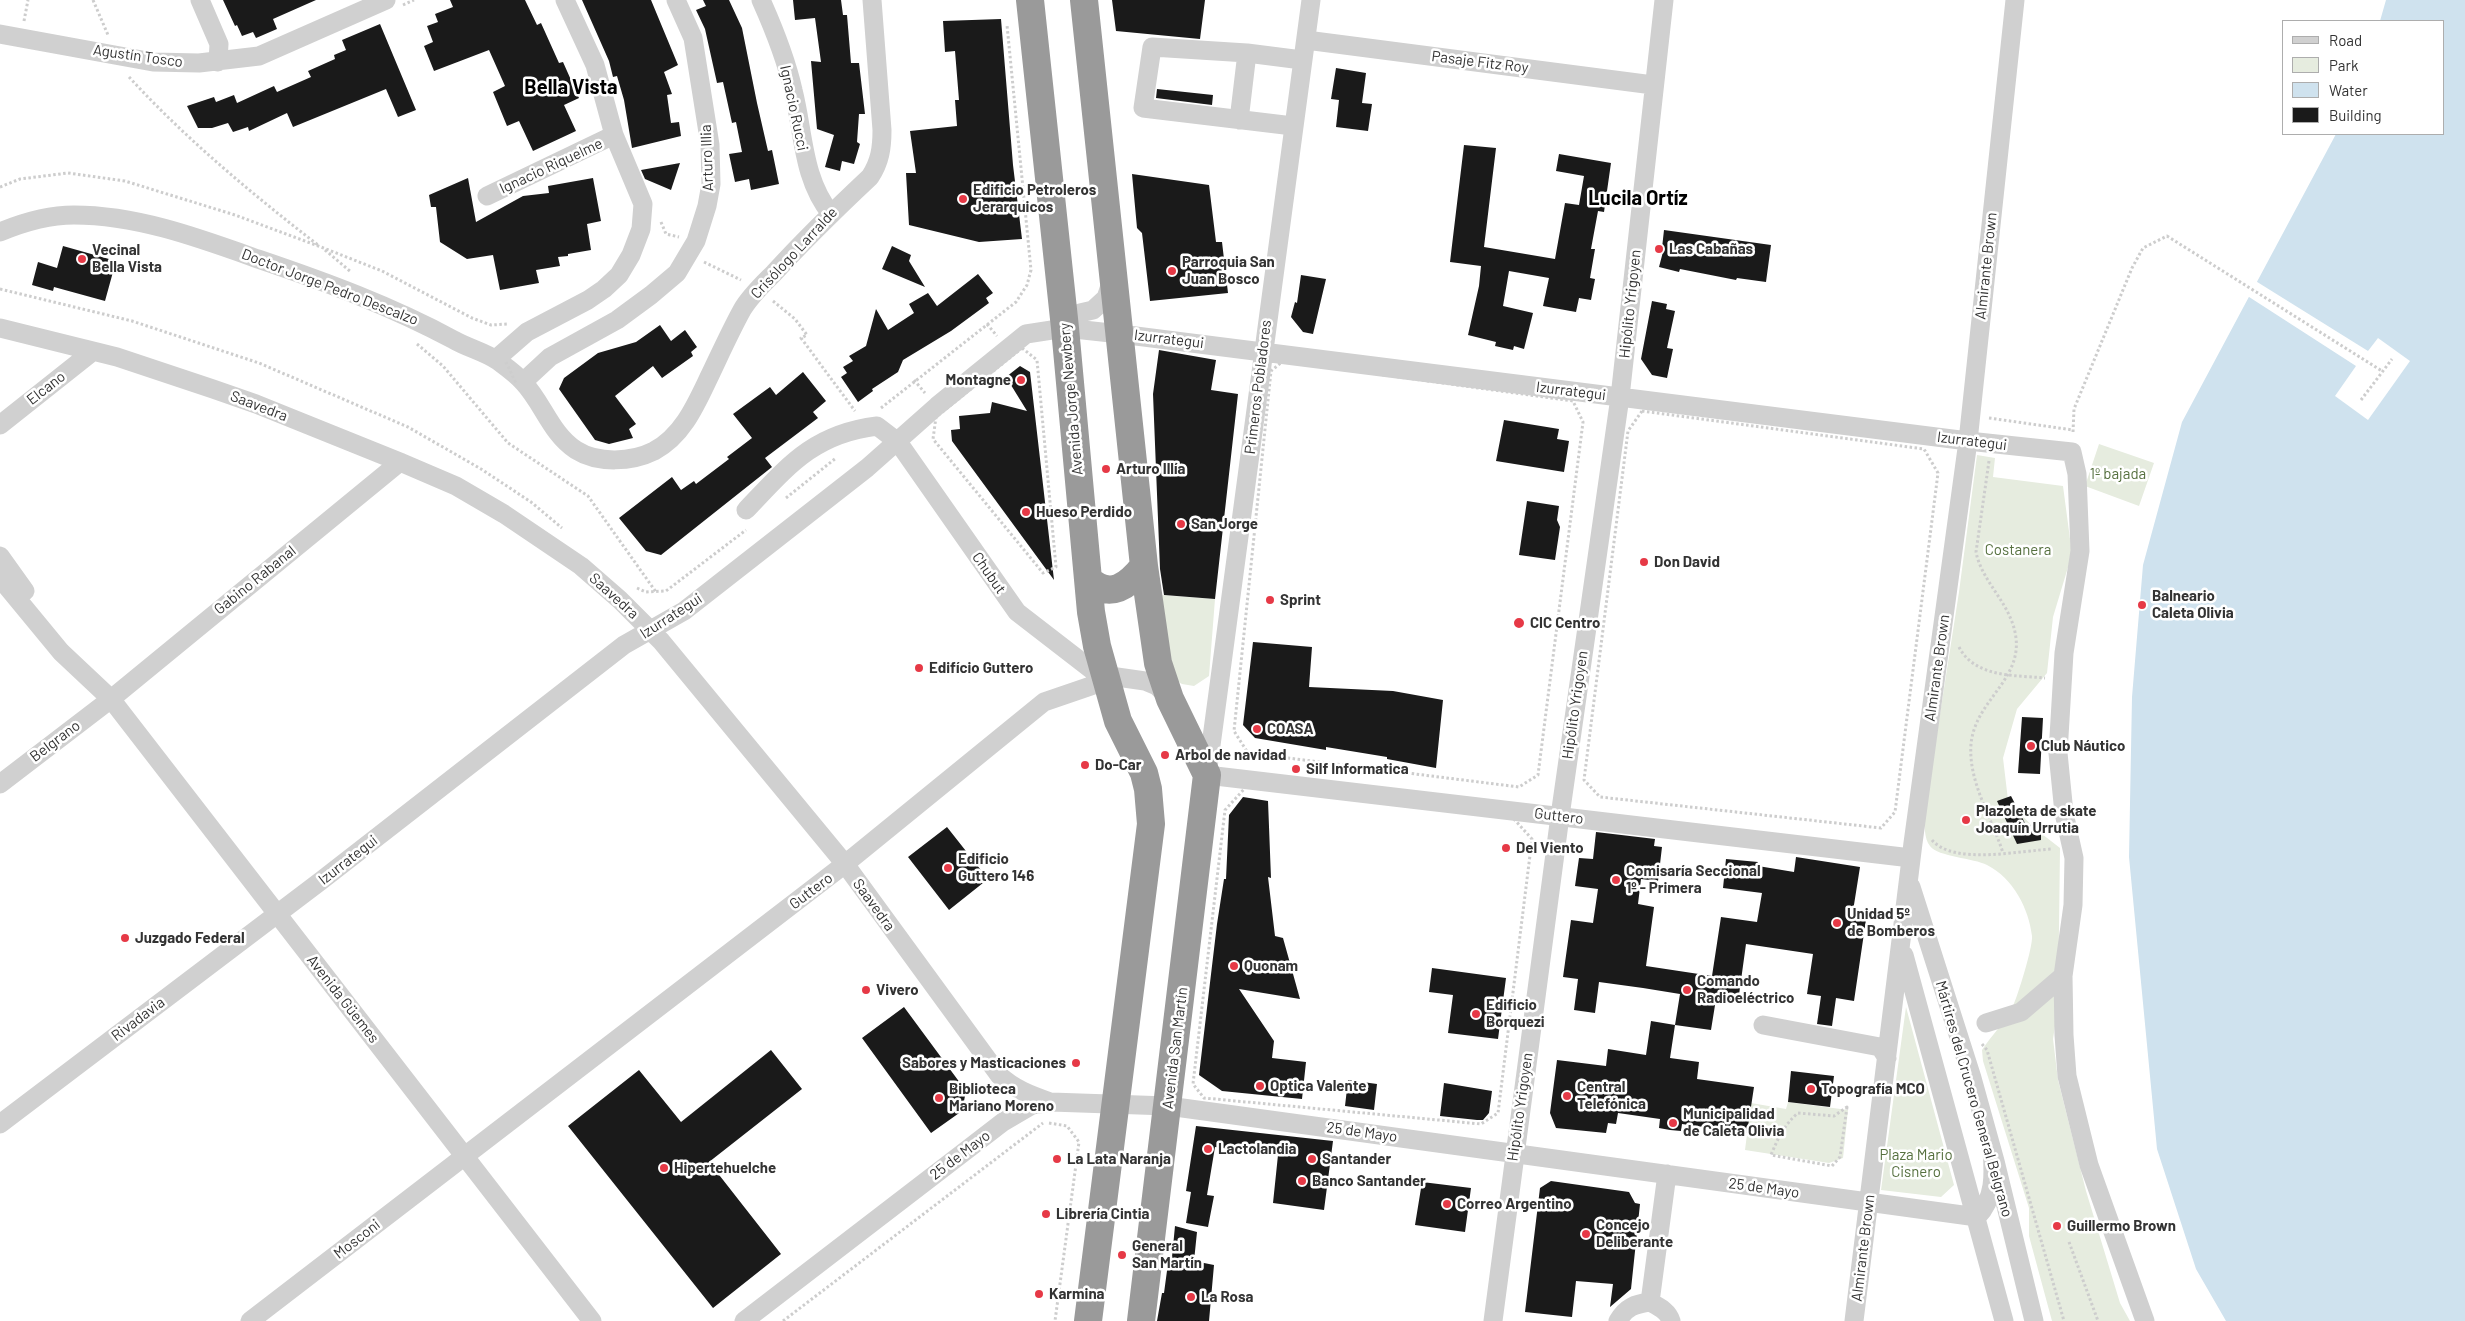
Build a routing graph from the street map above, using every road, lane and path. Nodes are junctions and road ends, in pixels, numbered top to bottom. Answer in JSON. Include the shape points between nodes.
{"nodes":[{"id":1,"x":28,"y":0,"type":"edge"},
{"id":2,"x":94,"y":0,"type":"edge"},
{"id":3,"x":200,"y":0,"type":"edge"},
{"id":4,"x":386,"y":0,"type":"edge"},
{"id":5,"x":565,"y":0,"type":"edge"},
{"id":6,"x":676,"y":0,"type":"edge"},
{"id":7,"x":761,"y":0,"type":"edge"},
{"id":8,"x":872,"y":0,"type":"edge"},
{"id":9,"x":1030,"y":0,"type":"edge"},
{"id":10,"x":1084,"y":0,"type":"edge"},
{"id":11,"x":1311,"y":0,"type":"edge"},
{"id":12,"x":1664,"y":0,"type":"edge"},
{"id":13,"x":2011,"y":5,"type":"edge"},
{"id":14,"x":1006,"y":18,"type":"dead end"},
{"id":15,"x":32,"y":25,"type":"dead end"},
{"id":16,"x":0,"y":34,"type":"edge"},
{"id":17,"x":1306,"y":40,"type":"junction"},
{"id":18,"x":103,"y":45,"type":"junction"},
{"id":19,"x":1247,"y":53,"type":"junction"},
{"id":20,"x":1302,"y":60,"type":"junction"},
{"id":21,"x":218,"y":62,"type":"junction"},
{"id":22,"x":1654,"y":85,"type":"junction"},
{"id":23,"x":1239,"y":120,"type":"junction"},
{"id":24,"x":1293,"y":126,"type":"junction"},
{"id":25,"x":614,"y":135,"type":"junction"},
{"id":26,"x":0,"y":187,"type":"edge"},
{"id":27,"x":487,"y":196,"type":"dead end"},
{"id":28,"x":830,"y":214,"type":"junction"},
{"id":29,"x":660,"y":220,"type":"dead end"},
{"id":30,"x":0,"y":232,"type":"edge"},
{"id":31,"x":684,"y":241,"type":"dead end"},
{"id":32,"x":321,"y":247,"type":"junction"},
{"id":33,"x":701,"y":261,"type":"dead end"},
{"id":34,"x":1114,"y":267,"type":"junction"},
{"id":35,"x":742,"y":281,"type":"dead end"},
{"id":36,"x":0,"y":289,"type":"edge"},
{"id":37,"x":767,"y":296,"type":"dead end"},
{"id":38,"x":367,"y":298,"type":"junction"},
{"id":39,"x":508,"y":324,"type":"dead end"},
{"id":40,"x":0,"y":328,"type":"edge"},
{"id":41,"x":1065,"y":328,"type":"junction"},
{"id":42,"x":1120,"y":334,"type":"junction"},
{"id":43,"x":411,"y":338,"type":"dead end"},
{"id":44,"x":1263,"y":351,"type":"junction"},
{"id":45,"x":92,"y":352,"type":"junction"},
{"id":46,"x":2392,"y":359,"type":"dead end"},
{"id":47,"x":501,"y":360,"type":"junction"},
{"id":48,"x":2382,"y":371,"type":"junction"},
{"id":49,"x":519,"y":384,"type":"junction"},
{"id":50,"x":1620,"y":397,"type":"junction"},
{"id":51,"x":2361,"y":400,"type":"dead end"},
{"id":52,"x":878,"y":410,"type":"dead end"},
{"id":53,"x":858,"y":416,"type":"dead end"},
{"id":54,"x":0,"y":425,"type":"edge"},
{"id":55,"x":1968,"y":441,"type":"junction"},
{"id":56,"x":898,"y":442,"type":"junction"},
{"id":57,"x":841,"y":454,"type":"dead end"},
{"id":58,"x":2074,"y":454,"type":"junction"},
{"id":59,"x":614,"y":460,"type":"joint"},
{"id":60,"x":1989,"y":461,"type":"dead end"},
{"id":61,"x":400,"y":462,"type":"junction"},
{"id":62,"x":1938,"y":474,"type":"joint"},
{"id":63,"x":781,"y":502,"type":"dead end"},
{"id":64,"x":748,"y":518,"type":"joint"},
{"id":65,"x":567,"y":532,"type":"dead end"},
{"id":66,"x":0,"y":556,"type":"edge"},
{"id":67,"x":1144,"y":566,"type":"junction"},
{"id":68,"x":1056,"y":567,"type":"joint"},
{"id":69,"x":0,"y":578,"type":"edge"},
{"id":70,"x":1088,"y":579,"type":"junction"},
{"id":71,"x":630,"y":585,"type":"dead end"},
{"id":72,"x":657,"y":592,"type":"junction"},
{"id":73,"x":651,"y":630,"type":"junction"},
{"id":74,"x":1958,"y":643,"type":"dead end"},
{"id":75,"x":2009,"y":674,"type":"junction"},
{"id":76,"x":91,"y":680,"type":"junction"},
{"id":77,"x":1105,"y":680,"type":"junction"},
{"id":78,"x":2062,"y":680,"type":"junction"},
{"id":79,"x":110,"y":699,"type":"junction"},
{"id":80,"x":1170,"y":699,"type":"junction"},
{"id":81,"x":1207,"y":775,"type":"junction"},
{"id":82,"x":1538,"y":775,"type":"joint"},
{"id":83,"x":0,"y":784,"type":"edge"},
{"id":84,"x":1246,"y":788,"type":"joint"},
{"id":85,"x":1560,"y":816,"type":"junction"},
{"id":86,"x":1929,"y":833,"type":"dead end"},
{"id":87,"x":2063,"y":849,"type":"dead end"},
{"id":88,"x":2004,"y":853,"type":"junction"},
{"id":89,"x":1911,"y":858,"type":"junction"},
{"id":90,"x":845,"y":864,"type":"junction"},
{"id":91,"x":1909,"y":878,"type":"junction"},
{"id":92,"x":277,"y":913,"type":"junction"},
{"id":93,"x":1901,"y":947,"type":"junction"},
{"id":94,"x":2063,"y":976,"type":"junction"},
{"id":95,"x":1763,"y":1024,"type":"dead end"},
{"id":96,"x":1981,"y":1030,"type":"joint"},
{"id":97,"x":1886,"y":1048,"type":"junction"},
{"id":98,"x":1051,"y":1102,"type":"junction"},
{"id":99,"x":1114,"y":1104,"type":"junction"},
{"id":100,"x":1168,"y":1106,"type":"junction"},
{"id":101,"x":0,"y":1124,"type":"edge"},
{"id":102,"x":1992,"y":1150,"type":"junction"},
{"id":103,"x":1514,"y":1152,"type":"junction"},
{"id":104,"x":1771,"y":1155,"type":"joint"},
{"id":105,"x":464,"y":1156,"type":"junction"},
{"id":106,"x":1667,"y":1174,"type":"junction"},
{"id":107,"x":1869,"y":1202,"type":"junction"},
{"id":108,"x":1977,"y":1217,"type":"junction"},
{"id":109,"x":2069,"y":1242,"type":"dead end"},
{"id":110,"x":1650,"y":1302,"type":"junction"},
{"id":111,"x":250,"y":1321,"type":"edge"},
{"id":112,"x":592,"y":1321,"type":"edge"},
{"id":113,"x":744,"y":1321,"type":"edge"},
{"id":114,"x":783,"y":1321,"type":"edge"},
{"id":115,"x":1055,"y":1321,"type":"edge"},
{"id":116,"x":1088,"y":1321,"type":"edge"},
{"id":117,"x":1141,"y":1321,"type":"edge"},
{"id":118,"x":1493,"y":1321,"type":"edge"},
{"id":119,"x":1618,"y":1321,"type":"edge"},
{"id":120,"x":1671,"y":1321,"type":"edge"},
{"id":121,"x":1854,"y":1321,"type":"edge"},
{"id":122,"x":2004,"y":1321,"type":"edge"},
{"id":123,"x":2034,"y":1321,"type":"edge"},
{"id":124,"x":2064,"y":1321,"type":"edge"},
{"id":125,"x":2098,"y":1321,"type":"edge"},
{"id":126,"x":2145,"y":1321,"type":"edge"}],
"edges":[{"from":1,"to":15,"type":"path","via":[[22,23]]},
{"from":2,"to":18,"type":"path","via":[[109,38]]},
{"from":3,"to":21,"type":"street","via":[[219,44]]},
{"from":4,"to":21,"type":"street","name":"Agustín Tosco","via":[[260,56]]},
{"from":5,"to":25,"type":"street","via":[[595,65]]},
{"from":6,"to":49,"type":"street","name":"Arturo Illia","via":[[693,38],[710,145],[708,206],[696,241],[677,273],[651,295],[617,320],[550,357]]},
{"from":7,"to":28,"type":"street","name":"Ignacio Rucci","via":[[774,28],[794,91],[806,165],[821,202]]},
{"from":8,"to":28,"type":"street","name":"Crisólogo Larralde","via":[[882,149],[870,176]]},
{"from":9,"to":41,"type":"highway","name":"Avenida Jorge Newbery"},
{"from":10,"to":34,"type":"highway"},
{"from":11,"to":17,"type":"street","name":"Primeros Pobladores"},
{"from":12,"to":22,"type":"street","name":"Hipólito Yrigoyen"},
{"from":13,"to":55,"type":"street","name":"Almirante Brown"},
{"from":14,"to":52,"type":"path","via":[[1031,270],[1027,285],[1016,302]]},
{"from":16,"to":18,"type":"street","name":"Agustín Tosco"},
{"from":17,"to":20,"type":"street","name":"Primeros Pobladores"},
{"from":17,"to":22,"type":"street","name":"Pasaje Fitz Roy"},
{"from":18,"to":21,"type":"street","name":"Agustín Tosco","via":[[177,64]]},
{"from":18,"to":32,"type":"path","via":[[159,109],[199,148]]},
{"from":19,"to":20,"type":"street"},
{"from":19,"to":23,"type":"street"},
{"from":19,"to":23,"type":"street","via":[[1152,47],[1143,108]]},
{"from":20,"to":24,"type":"street","name":"Primeros Pobladores"},
{"from":22,"to":50,"type":"street","name":"Hipólito Yrigoyen"},
{"from":23,"to":24,"type":"street"},
{"from":24,"to":44,"type":"street","name":"Primeros Pobladores"},
{"from":25,"to":27,"type":"street","name":"Ignacio Riquelme"},
{"from":25,"to":47,"type":"street","via":[[643,204],[641,229],[631,255],[619,275],[604,289],[526,332]]},
{"from":26,"to":32,"type":"path","via":[[20,179],[68,173],[124,181],[234,215]]},
{"from":28,"to":59,"type":"street","name":"Crisólogo Larralde","via":[[743,308],[680,430],[667,444],[651,452]]},
{"from":29,"to":31,"type":"path","via":[[666,234],[683,237]]},
{"from":30,"to":38,"type":"street","name":"Doctor Jorge Pedro Descalzo","via":[[44,217],[67,215],[147,224],[230,249]]},
{"from":32,"to":38,"type":"path","via":[[348,268]]},
{"from":32,"to":39,"type":"path","via":[[382,271],[472,318],[491,325]]},
{"from":33,"to":35,"type":"path"},
{"from":34,"to":41,"type":"street","name":"Izurrategui","via":[[1106,298]]},
{"from":34,"to":42,"type":"highway"},
{"from":36,"to":65,"type":"path","via":[[132,321],[259,363],[408,427],[531,502]]},
{"from":37,"to":53,"type":"path","via":[[795,319],[807,336],[801,338]]},
{"from":38,"to":47,"type":"street","name":"Doctor Jorge Pedro Descalzo"},
{"from":40,"to":45,"type":"street","name":"Saavedra"},
{"from":41,"to":42,"type":"street","name":"Izurrategui"},
{"from":41,"to":56,"type":"street","name":"Izurrategui","via":[[1026,334]]},
{"from":41,"to":70,"type":"highway","name":"Avenida Jorge Newbery"},
{"from":42,"to":44,"type":"street","name":"Izurrategui"},
{"from":42,"to":67,"type":"highway"},
{"from":43,"to":72,"type":"path","via":[[443,366],[508,443],[588,496]]},
{"from":44,"to":50,"type":"street","name":"Izurrategui"},
{"from":44,"to":81,"type":"street","name":"Primeros Pobladores"},
{"from":45,"to":54,"type":"street","name":"Elcano"},
{"from":45,"to":61,"type":"street","name":"Saavedra","via":[[117,357],[256,404]]},
{"from":46,"to":48,"type":"path"},
{"from":47,"to":49,"type":"street","name":"Doctor Jorge Pedro Descalzo"},
{"from":47,"to":49,"type":"path","bridge":true},
{"from":48,"to":51,"type":"path"},
{"from":48,"to":58,"type":"path","via":[[2167,236],[2143,248],[2132,268],[2074,409]]},
{"from":49,"to":59,"type":"street","name":"Doctor Jorge Pedro Descalzo","via":[[561,438],[577,451]]},
{"from":50,"to":55,"type":"street","name":"Izurrategui"},
{"from":50,"to":85,"type":"street","name":"Hipólito Yrigoyen"},
{"from":55,"to":58,"type":"street","name":"Izurrategui"},
{"from":55,"to":89,"type":"street","name":"Almirante Brown"},
{"from":56,"to":64,"type":"street","name":"Chubut","via":[[877,426],[820,441],[790,463]]},
{"from":56,"to":73,"type":"street","name":"Izurrategui","via":[[684,611]]},
{"from":56,"to":77,"type":"street","name":"Chubut","via":[[1017,612]]},
{"from":57,"to":63,"type":"path"},
{"from":58,"to":78,"type":"street","via":[[2080,551]]},
{"from":60,"to":75,"type":"path","via":[[1976,552],[1978,562],[2004,602],[2012,621],[2016,638],[2015,658]]},
{"from":61,"to":73,"type":"street","name":"Saavedra","via":[[456,486],[504,514],[581,566]]},
{"from":61,"to":79,"type":"street","name":"Gabino Rabanal"},
{"from":62,"to":62,"type":"path","via":[[1896,812],[1881,828],[1600,797],[1584,780],[1628,431],[1642,411],[1924,449]]},
{"from":64,"to":72,"type":"path","via":[[674,586]]},
{"from":66,"to":76,"type":"street","name":"Avenida Güemes","via":[[66,640]]},
{"from":67,"to":70,"type":"highway","via":[[1125,586],[1108,589]]},
{"from":67,"to":80,"type":"highway","via":[[1158,663]]},
{"from":68,"to":68,"type":"path","via":[[1043,573],[933,439],[936,418],[1022,348],[1037,360]]},
{"from":69,"to":76,"type":"street","name":"Avenida Güemes","via":[[61,652]]},
{"from":70,"to":77,"type":"highway","name":"Avenida Jorge Newbery","via":[[1096,646]]},
{"from":71,"to":72,"type":"path"},
{"from":73,"to":90,"type":"street","name":"Saavedra"},
{"from":73,"to":92,"type":"street","name":"Izurrategui","via":[[624,645]]},
{"from":74,"to":75,"type":"path","via":[[1964,656],[1976,666],[1988,672]]},
{"from":75,"to":78,"type":"path"},
{"from":75,"to":88,"type":"path","via":[[1985,704],[1976,722],[1971,744],[1978,792]]},
{"from":76,"to":79,"type":"street","name":"Avenida Güemes"},
{"from":77,"to":80,"type":"street","name":"Guttero","via":[[1117,677],[1145,681],[1158,686]]},
{"from":77,"to":90,"type":"street","name":"Guttero","via":[[1044,702]]},
{"from":77,"to":99,"type":"highway","name":"Avenida Jorge Newbery","via":[[1118,721],[1141,766],[1148,788],[1151,824]]},
{"from":78,"to":94,"type":"street","via":[[2059,780],[2074,858],[2073,905]]},
{"from":79,"to":83,"type":"street","name":"Belgrano"},
{"from":79,"to":92,"type":"street","name":"Avenida Güemes"},
{"from":80,"to":81,"type":"highway"},
{"from":81,"to":85,"type":"street","name":"Guttero"},
{"from":81,"to":100,"type":"highway","name":"Avenida San Martín"},
{"from":82,"to":82,"type":"path","via":[[1519,787],[1248,753],[1234,731],[1271,371],[1283,361],[1573,401],[1583,422]]},
{"from":84,"to":84,"type":"path","via":[[1225,810],[1193,1084],[1204,1098],[1481,1124],[1498,1113],[1532,839],[1513,818]]},
{"from":85,"to":89,"type":"street","name":"Guttero"},
{"from":85,"to":103,"type":"street","name":"Hipólito Yrigoyen"},
{"from":86,"to":88,"type":"path","via":[[1937,846],[1946,850],[1977,855]]},
{"from":87,"to":88,"type":"path"},
{"from":89,"to":91,"type":"street","name":"Almirante Brown"},
{"from":90,"to":98,"type":"street","name":"Saavedra","via":[[999,1075],[1024,1093]]},
{"from":90,"to":105,"type":"street","name":"Guttero"},
{"from":91,"to":93,"type":"street","name":"Almirante Brown"},
{"from":91,"to":102,"type":"street","name":"Mártires del Crucero General Belgrano"},
{"from":92,"to":101,"type":"street","name":"Rivadavia"},
{"from":92,"to":105,"type":"street","name":"Avenida Güemes"},
{"from":93,"to":97,"type":"street","name":"Almirante Brown"},
{"from":93,"to":108,"type":"street","name":"Mártires del Crucero General Belgrano"},
{"from":94,"to":96,"type":"street","via":[[2021,1012]]},
{"from":94,"to":126,"type":"street","via":[[2067,1076],[2089,1165]]},
{"from":95,"to":97,"type":"street"},
{"from":96,"to":124,"type":"path"},
{"from":97,"to":107,"type":"street","name":"Almirante Brown"},
{"from":98,"to":99,"type":"street","name":"25 de Mayo"},
{"from":98,"to":113,"type":"street","name":"25 de Mayo","via":[[1032,1105],[1003,1122]]},
{"from":99,"to":100,"type":"street","name":"25 de Mayo"},
{"from":99,"to":116,"type":"highway"},
{"from":100,"to":103,"type":"street","name":"25 de Mayo"},
{"from":100,"to":117,"type":"highway","name":"Avenida San Martín"},
{"from":102,"to":108,"type":"street","via":[[1994,1175],[1991,1195]]},
{"from":102,"to":123,"type":"street","name":"Mártires del Crucero General Belgrano"},
{"from":103,"to":106,"type":"street","name":"25 de Mayo"},
{"from":103,"to":118,"type":"street","name":"Hipólito Yrigoyen"},
{"from":104,"to":104,"type":"path","via":[[1832,1166],[1840,1157],[1847,1107],[1834,1116],[1798,1113],[1788,1121]]},
{"from":105,"to":111,"type":"street","name":"Mosconi"},
{"from":105,"to":112,"type":"street","name":"Avenida Güemes"},
{"from":106,"to":107,"type":"street","name":"25 de Mayo"},
{"from":106,"to":110,"type":"street"},
{"from":107,"to":108,"type":"street","name":"25 de Mayo"},
{"from":107,"to":121,"type":"street","name":"Almirante Brown"},
{"from":108,"to":122,"type":"street","name":"Mártires del Crucero General Belgrano"},
{"from":109,"to":125,"type":"path"},
{"from":110,"to":119,"type":"street","via":[[1624,1310]]},
{"from":110,"to":120,"type":"street","via":[[1662,1309]]},
{"from":114,"to":115,"type":"path","via":[[1044,1122],[1067,1126],[1080,1142]]}]}
